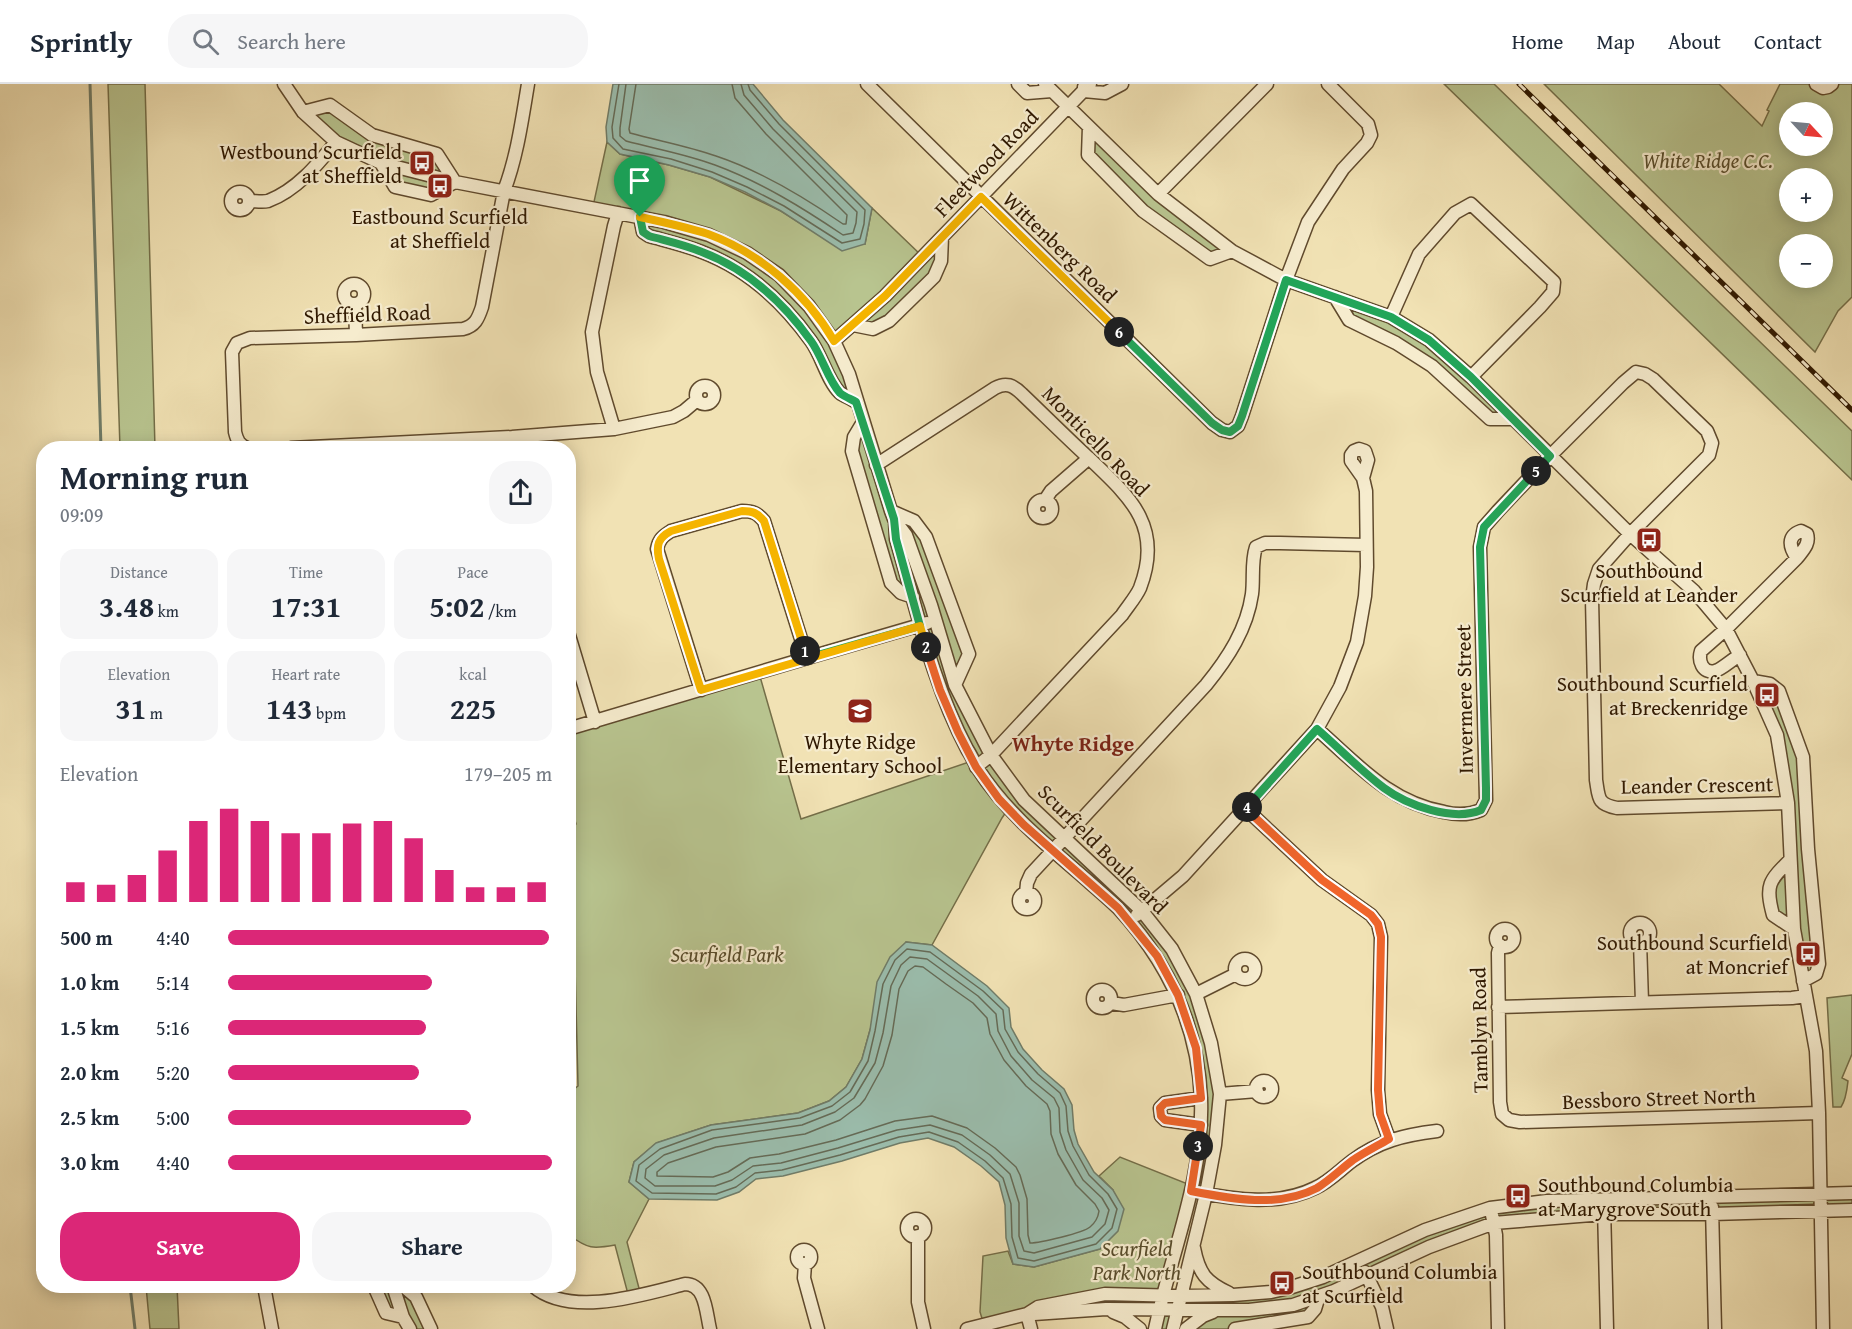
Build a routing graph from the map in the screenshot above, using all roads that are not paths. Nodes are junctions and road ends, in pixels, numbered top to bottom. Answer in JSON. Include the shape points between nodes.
{"nodes":[{"id":1,"x":284,"y":84,"type":"edge"},
{"id":2,"x":528,"y":84,"type":"edge"},
{"id":3,"x":867,"y":84,"type":"edge"},
{"id":4,"x":1018,"y":84,"type":"edge"},
{"id":5,"x":1122,"y":84,"type":"edge"},
{"id":6,"x":1267,"y":84,"type":"edge"},
{"id":7,"x":1328,"y":84,"type":"edge"},
{"id":8,"x":1816,"y":84,"type":"edge"},
{"id":9,"x":1832,"y":84,"type":"edge"},
{"id":10,"x":1086,"y":86,"type":"edge"},
{"id":11,"x":1048,"y":88,"type":"edge"},
{"id":12,"x":1068,"y":106,"type":"junction"},
{"id":13,"x":303,"y":112,"type":"junction"},
{"id":14,"x":1089,"y":127,"type":"junction"},
{"id":15,"x":336,"y":142,"type":"junction"},
{"id":16,"x":381,"y":163,"type":"junction"},
{"id":17,"x":455,"y":182,"type":"junction"},
{"id":18,"x":504,"y":191,"type":"junction"},
{"id":19,"x":1158,"y":194,"type":"junction"},
{"id":20,"x":981,"y":197,"type":"junction"},
{"id":21,"x":249,"y":201,"type":"dead end"},
{"id":22,"x":618,"y":213,"type":"junction"},
{"id":23,"x":640,"y":217,"type":"junction"},
{"id":24,"x":942,"y":237,"type":"junction"},
{"id":25,"x":1232,"y":251,"type":"junction"},
{"id":26,"x":1286,"y":280,"type":"junction"},
{"id":27,"x":1335,"y":297,"type":"junction"},
{"id":28,"x":355,"y":305,"type":"dead end"},
{"id":29,"x":1391,"y":317,"type":"junction"},
{"id":30,"x":853,"y":325,"type":"junction"},
{"id":31,"x":356,"y":335,"type":"junction"},
{"id":32,"x":834,"y":341,"type":"junction"},
{"id":33,"x":1471,"y":377,"type":"junction"},
{"id":34,"x":697,"y":400,"type":"dead end"},
{"id":35,"x":856,"y":402,"type":"junction"},
{"id":36,"x":1513,"y":419,"type":"junction"},
{"id":37,"x":863,"y":422,"type":"junction"},
{"id":38,"x":614,"y":429,"type":"junction"},
{"id":39,"x":238,"y":441,"type":"edge"},
{"id":40,"x":527,"y":441,"type":"edge"},
{"id":41,"x":1550,"y":456,"type":"junction"},
{"id":42,"x":1089,"y":458,"type":"junction"},
{"id":43,"x":876,"y":465,"type":"junction"},
{"id":44,"x":1364,"y":478,"type":"dead end"},
{"id":45,"x":1045,"y":500,"type":"dead end"},
{"id":46,"x":893,"y":515,"type":"junction"},
{"id":47,"x":1630,"y":534,"type":"junction"},
{"id":48,"x":1366,"y":545,"type":"junction"},
{"id":49,"x":1797,"y":558,"type":"dead end"},
{"id":50,"x":913,"y":597,"type":"junction"},
{"id":51,"x":936,"y":621,"type":"junction"},
{"id":52,"x":920,"y":626,"type":"junction"},
{"id":53,"x":1726,"y":629,"type":"junction"},
{"id":54,"x":1740,"y":655,"type":"junction"},
{"id":55,"x":807,"y":658,"type":"junction"},
{"id":56,"x":576,"y":659,"type":"edge"},
{"id":57,"x":1753,"y":681,"type":"junction"},
{"id":58,"x":955,"y":685,"type":"junction"},
{"id":59,"x":701,"y":690,"type":"junction"},
{"id":60,"x":595,"y":722,"type":"junction"},
{"id":61,"x":576,"y":727,"type":"edge"},
{"id":62,"x":1317,"y":729,"type":"junction"},
{"id":63,"x":991,"y":755,"type":"junction"},
{"id":64,"x":976,"y":767,"type":"junction"},
{"id":65,"x":1788,"y":803,"type":"junction"},
{"id":66,"x":1246,"y":809,"type":"junction"},
{"id":67,"x":1064,"y":838,"type":"junction"},
{"id":68,"x":1053,"y":850,"type":"junction"},
{"id":69,"x":1790,"y":860,"type":"junction"},
{"id":70,"x":1026,"y":893,"type":"dead end"},
{"id":71,"x":1142,"y":911,"type":"junction"},
{"id":72,"x":1129,"y":921,"type":"junction"},
{"id":73,"x":1794,"y":930,"type":"junction"},
{"id":74,"x":1640,"y":942,"type":"dead end"},
{"id":75,"x":1500,"y":945,"type":"dead end"},
{"id":76,"x":1236,"y":974,"type":"dead end"},
{"id":77,"x":1803,"y":981,"type":"junction"},
{"id":78,"x":1196,"y":994,"type":"junction"},
{"id":79,"x":1178,"y":995,"type":"junction"},
{"id":80,"x":1806,"y":996,"type":"junction"},
{"id":81,"x":1642,"y":1002,"type":"junction"},
{"id":82,"x":1111,"y":1003,"type":"dead end"},
{"id":83,"x":1498,"y":1007,"type":"junction"},
{"id":84,"x":1257,"y":1091,"type":"dead end"},
{"id":85,"x":1220,"y":1094,"type":"junction"},
{"id":86,"x":1201,"y":1098,"type":"junction"},
{"id":87,"x":1819,"y":1113,"type":"junction"},
{"id":88,"x":1502,"y":1114,"type":"joint"},
{"id":89,"x":1201,"y":1125,"type":"junction"},
{"id":90,"x":1437,"y":1131,"type":"dead end"},
{"id":91,"x":1389,"y":1139,"type":"junction"},
{"id":92,"x":1191,"y":1191,"type":"junction"},
{"id":93,"x":1821,"y":1193,"type":"junction"},
{"id":94,"x":1852,"y":1193,"type":"edge"},
{"id":95,"x":1206,"y":1194,"type":"junction"},
{"id":96,"x":1712,"y":1196,"type":"junction"},
{"id":97,"x":1604,"y":1199,"type":"junction"},
{"id":98,"x":1490,"y":1208,"type":"junction"},
{"id":99,"x":1852,"y":1210,"type":"edge"},
{"id":100,"x":1820,"y":1211,"type":"junction"},
{"id":101,"x":1712,"y":1214,"type":"junction"},
{"id":102,"x":1604,"y":1215,"type":"junction"},
{"id":103,"x":1494,"y":1223,"type":"junction"},
{"id":104,"x":918,"y":1236,"type":"dead end"},
{"id":105,"x":1193,"y":1245,"type":"junction"},
{"id":106,"x":1360,"y":1260,"type":"junction"},
{"id":107,"x":805,"y":1264,"type":"dead end"},
{"id":108,"x":1367,"y":1277,"type":"junction"},
{"id":109,"x":265,"y":1293,"type":"edge"},
{"id":110,"x":377,"y":1293,"type":"edge"},
{"id":111,"x":395,"y":1293,"type":"edge"},
{"id":112,"x":411,"y":1293,"type":"edge"},
{"id":113,"x":544,"y":1293,"type":"edge"},
{"id":114,"x":1164,"y":1295,"type":"junction"},
{"id":115,"x":1233,"y":1295,"type":"junction"},
{"id":116,"x":1181,"y":1296,"type":"junction"},
{"id":117,"x":1319,"y":1296,"type":"junction"},
{"id":118,"x":1106,"y":1309,"type":"junction"},
{"id":119,"x":1159,"y":1310,"type":"junction"},
{"id":120,"x":1177,"y":1310,"type":"junction"},
{"id":121,"x":1219,"y":1310,"type":"junction"},
{"id":122,"x":1027,"y":1314,"type":"junction"},
{"id":123,"x":403,"y":1317,"type":"junction"},
{"id":124,"x":272,"y":1329,"type":"edge"},
{"id":125,"x":410,"y":1329,"type":"edge"},
{"id":126,"x":431,"y":1329,"type":"edge"},
{"id":127,"x":710,"y":1329,"type":"edge"},
{"id":128,"x":818,"y":1329,"type":"edge"},
{"id":129,"x":924,"y":1329,"type":"edge"},
{"id":130,"x":967,"y":1329,"type":"edge"},
{"id":131,"x":1031,"y":1329,"type":"edge"},
{"id":132,"x":1140,"y":1329,"type":"edge"},
{"id":133,"x":1155,"y":1329,"type":"edge"},
{"id":134,"x":1173,"y":1329,"type":"edge"},
{"id":135,"x":1186,"y":1329,"type":"edge"},
{"id":136,"x":1235,"y":1329,"type":"edge"},
{"id":137,"x":1388,"y":1329,"type":"edge"},
{"id":138,"x":1498,"y":1329,"type":"edge"},
{"id":139,"x":1607,"y":1329,"type":"edge"},
{"id":140,"x":1715,"y":1329,"type":"edge"},
{"id":141,"x":1823,"y":1329,"type":"edge"}],
"edges":[{"from":1,"to":13,"type":"street","name":"Scurfield Boulevard"},
{"from":2,"to":18,"type":"street"},
{"from":3,"to":20,"type":"street"},
{"from":4,"to":11,"type":"street","via":[[1027,93]]},
{"from":5,"to":10,"type":"street","name":"Fleetwood Road","via":[[1106,93]]},
{"from":6,"to":19,"type":"street"},
{"from":7,"to":26,"type":"street","via":[[1368,124],[1371,135],[1308,222]]},
{"from":8,"to":9,"type":"street","via":[[1823,88]]},
{"from":10,"to":12,"type":"street","name":"Fleetwood Road"},
{"from":11,"to":12,"type":"street"},
{"from":12,"to":14,"type":"street"},
{"from":12,"to":20,"type":"street","name":"Fleetwood Road"},
{"from":13,"to":15,"type":"street","name":"Scurfield Boulevard"},
{"from":13,"to":17,"type":"street","via":[[330,105],[372,135],[437,154]]},
{"from":14,"to":19,"type":"street"},
{"from":14,"to":25,"type":"street","via":[[1088,155],[1143,211],[1210,259]]},
{"from":15,"to":16,"type":"street","name":"Scurfield Boulevard"},
{"from":15,"to":21,"type":"street","via":[[318,165],[292,187],[267,201]]},
{"from":16,"to":17,"type":"street","name":"Scurfield Boulevard"},
{"from":16,"to":17,"type":"street","via":[[395,187],[431,195]]},
{"from":17,"to":18,"type":"street","name":"Scurfield Boulevard"},
{"from":18,"to":22,"type":"street","name":"Scurfield Boulevard"},
{"from":18,"to":31,"type":"street","name":"Sheffield Road","via":[[482,307],[471,327]]},
{"from":19,"to":25,"type":"street"},
{"from":20,"to":24,"type":"street","name":"Fleetwood Road"},
{"from":20,"to":26,"type":"street","name":"Wittenberg Road","via":[[1222,430],[1230,432],[1238,426]]},
{"from":22,"to":23,"type":"street","name":"Scurfield Boulevard"},
{"from":22,"to":38,"type":"street","via":[[592,332],[597,372]]},
{"from":23,"to":32,"type":"street","name":"Scurfield Boulevard","via":[[709,235],[747,253],[779,275],[802,298]]},
{"from":23,"to":35,"type":"street","via":[[643,232],[649,236],[701,251],[756,282],[779,302],[812,342],[835,386]]},
{"from":24,"to":30,"type":"street","name":"Fleetwood Road"},
{"from":24,"to":30,"type":"street","name":"Fleetwood Road","via":[[941,261],[934,277],[889,321],[873,328]]},
{"from":25,"to":26,"type":"street"},
{"from":26,"to":27,"type":"street"},
{"from":27,"to":29,"type":"street"},
{"from":27,"to":36,"type":"street","via":[[1349,320],[1432,366],[1490,419]]},
{"from":28,"to":31,"type":"street"},
{"from":29,"to":33,"type":"street","via":[[1429,340]]},
{"from":29,"to":33,"type":"street","via":[[1419,254],[1455,213],[1471,204],[1554,282],[1553,292],[1540,307]]},
{"from":30,"to":32,"type":"street","name":"Fleetwood Road"},
{"from":31,"to":39,"type":"street","name":"Sheffield Road","via":[[250,338],[237,343],[232,361]]},
{"from":32,"to":35,"type":"street","name":"Scurfield Boulevard"},
{"from":33,"to":36,"type":"street"},
{"from":34,"to":38,"type":"street","via":[[673,417]]},
{"from":35,"to":37,"type":"street","name":"Scurfield Boulevard"},
{"from":36,"to":41,"type":"street"},
{"from":37,"to":43,"type":"street","name":"Scurfield Boulevard"},
{"from":37,"to":50,"type":"street","via":[[854,437],[852,451],[891,583],[901,593]]},
{"from":38,"to":40,"type":"street"},
{"from":41,"to":47,"type":"street"},
{"from":41,"to":47,"type":"street","via":[[1636,372],[1653,379],[1707,431],[1712,443],[1709,455]]},
{"from":41,"to":62,"type":"street","name":"Invermere Street","via":[[1484,527],[1480,547],[1486,788],[1481,810],[1449,813],[1407,801],[1384,788]]},
{"from":42,"to":43,"type":"street","name":"Monticello Road","via":[[1022,393],[1002,384]]},
{"from":42,"to":45,"type":"street"},
{"from":42,"to":63,"type":"street","name":"Monticello Road","via":[[1138,511],[1146,535],[1147,560],[1139,590],[1122,615]]},
{"from":43,"to":46,"type":"street","name":"Scurfield Boulevard"},
{"from":44,"to":48,"type":"street"},
{"from":46,"to":50,"type":"street","name":"Scurfield Boulevard"},
{"from":46,"to":51,"type":"street","name":"Scurfield Boulevard","via":[[906,535]]},
{"from":46,"to":58,"type":"street","via":[[914,521],[926,537],[969,654]]},
{"from":47,"to":53,"type":"street","via":[[1694,591]]},
{"from":47,"to":65,"type":"street","name":"Leander Crescent","via":[[1599,569],[1592,599],[1599,797],[1606,806],[1617,808]]},
{"from":48,"to":62,"type":"street","via":[[1365,596],[1357,642],[1340,687]]},
{"from":48,"to":67,"type":"street","via":[[1265,543],[1256,547],[1247,615],[1238,640],[1222,665]]},
{"from":49,"to":53,"type":"street"},
{"from":50,"to":52,"type":"street","name":"Scurfield Boulevard"},
{"from":51,"to":52,"type":"street"},
{"from":51,"to":58,"type":"street","name":"Scurfield Boulevard"},
{"from":52,"to":55,"type":"street"},
{"from":52,"to":64,"type":"street","name":"Scurfield Boulevard","via":[[940,690]]},
{"from":53,"to":54,"type":"street"},
{"from":53,"to":54,"type":"street","via":[[1701,651],[1701,664],[1707,670],[1717,671]]},
{"from":54,"to":57,"type":"street"},
{"from":55,"to":59,"type":"street"},
{"from":55,"to":59,"type":"street","via":[[764,521],[758,514],[742,511],[671,531],[663,535],[657,549]]},
{"from":56,"to":60,"type":"street"},
{"from":57,"to":65,"type":"street","via":[[1777,735]]},
{"from":57,"to":77,"type":"street","via":[[1770,684],[1779,691],[1803,757],[1819,964],[1816,974]]},
{"from":58,"to":63,"type":"street","name":"Scurfield Boulevard"},
{"from":59,"to":60,"type":"street"},
{"from":60,"to":61,"type":"street"},
{"from":62,"to":66,"type":"street"},
{"from":63,"to":64,"type":"street","name":"Monticello Road"},
{"from":63,"to":67,"type":"street","name":"Scurfield Boulevard","via":[[1024,800]]},
{"from":64,"to":68,"type":"street","name":"Scurfield Boulevard","via":[[999,799]]},
{"from":65,"to":69,"type":"street"},
{"from":66,"to":71,"type":"street","via":[[1183,876]]},
{"from":66,"to":91,"type":"street","via":[[1322,880],[1378,924],[1378,1090],[1380,1114]]},
{"from":67,"to":68,"type":"street"},
{"from":67,"to":71,"type":"street","name":"Scurfield Boulevard"},
{"from":68,"to":70,"type":"street","via":[[1031,874]]},
{"from":68,"to":72,"type":"street","name":"Scurfield Boulevard"},
{"from":69,"to":73,"type":"street"},
{"from":69,"to":73,"type":"street","via":[[1771,879],[1769,888],[1773,915]]},
{"from":71,"to":72,"type":"street"},
{"from":71,"to":78,"type":"street","name":"Scurfield Boulevard","via":[[1172,949]]},
{"from":72,"to":79,"type":"street","name":"Scurfield Boulevard","via":[[1157,956]]},
{"from":73,"to":77,"type":"street"},
{"from":74,"to":81,"type":"street"},
{"from":75,"to":83,"type":"street","name":"Tamblyn Road"},
{"from":76,"to":78,"type":"street"},
{"from":77,"to":80,"type":"street"},
{"from":78,"to":85,"type":"street","name":"Scurfield Boulevard","via":[[1212,1043]]},
{"from":79,"to":82,"type":"street","via":[[1124,1005]]},
{"from":79,"to":86,"type":"street","name":"Scurfield Boulevard","via":[[1196,1048]]},
{"from":80,"to":81,"type":"street"},
{"from":80,"to":87,"type":"street","via":[[1816,1051]]},
{"from":81,"to":83,"type":"street"},
{"from":83,"to":88,"type":"street","name":"Tamblyn Road"},
{"from":84,"to":85,"type":"street"},
{"from":85,"to":95,"type":"street","name":"Scurfield Boulevard"},
{"from":86,"to":89,"type":"street","name":"Scurfield Boulevard"},
{"from":86,"to":89,"type":"street","via":[[1165,1103],[1160,1108],[1165,1120]]},
{"from":87,"to":88,"type":"street","name":"Bessboro Street North","via":[[1520,1122]]},
{"from":87,"to":93,"type":"street"},
{"from":89,"to":92,"type":"street","name":"Scurfield Boulevard"},
{"from":90,"to":91,"type":"street"},
{"from":91,"to":95,"type":"street","via":[[1318,1187],[1294,1196],[1258,1200]]},
{"from":92,"to":95,"type":"street"},
{"from":92,"to":114,"type":"street","name":"Scurfield Boulevard"},
{"from":93,"to":94,"type":"street"},
{"from":93,"to":96,"type":"street"},
{"from":93,"to":100,"type":"street"},
{"from":95,"to":105,"type":"street","name":"Scurfield Boulevard"},
{"from":96,"to":97,"type":"street"},
{"from":96,"to":101,"type":"street"},
{"from":97,"to":98,"type":"street"},
{"from":97,"to":102,"type":"street"},
{"from":98,"to":103,"type":"street"},
{"from":98,"to":106,"type":"street","via":[[1425,1230]]},
{"from":99,"to":100,"type":"street"},
{"from":100,"to":101,"type":"street"},
{"from":100,"to":141,"type":"street"},
{"from":101,"to":102,"type":"street"},
{"from":101,"to":140,"type":"street"},
{"from":102,"to":103,"type":"street"},
{"from":102,"to":139,"type":"street"},
{"from":103,"to":108,"type":"street","via":[[1429,1247]]},
{"from":103,"to":138,"type":"street"},
{"from":104,"to":129,"type":"street","via":[[918,1302]]},
{"from":105,"to":115,"type":"street","via":[[1203,1275],[1214,1286]]},
{"from":105,"to":116,"type":"street","name":"Scurfield Boulevard"},
{"from":106,"to":108,"type":"street"},
{"from":106,"to":115,"type":"street","via":[[1289,1288]]},
{"from":107,"to":128,"type":"street","via":[[804,1278]]},
{"from":108,"to":117,"type":"street"},
{"from":108,"to":137,"type":"street"},
{"from":109,"to":124,"type":"street"},
{"from":110,"to":123,"type":"street","via":[[386,1313]]},
{"from":111,"to":123,"type":"street"},
{"from":112,"to":126,"type":"street"},
{"from":113,"to":127,"type":"street","via":[[566,1301],[620,1300],[692,1284],[701,1294]]},
{"from":114,"to":116,"type":"street"},
{"from":114,"to":119,"type":"street","name":"Scurfield Boulevard"},
{"from":114,"to":122,"type":"street","via":[[1105,1294],[1038,1307]]},
{"from":115,"to":116,"type":"street"},
{"from":116,"to":120,"type":"street","name":"Scurfield Boulevard"},
{"from":117,"to":121,"type":"street","via":[[1293,1305]]},
{"from":117,"to":136,"type":"street","via":[[1308,1317]]},
{"from":118,"to":119,"type":"street"},
{"from":118,"to":122,"type":"street"},
{"from":118,"to":132,"type":"street"},
{"from":119,"to":120,"type":"street"},
{"from":119,"to":133,"type":"street","name":"Scurfield Boulevard"},
{"from":120,"to":121,"type":"street"},
{"from":120,"to":134,"type":"street","name":"Scurfield Boulevard"},
{"from":121,"to":135,"type":"street"},
{"from":122,"to":130,"type":"street"},
{"from":122,"to":131,"type":"street"},
{"from":123,"to":125,"type":"street"}]}
